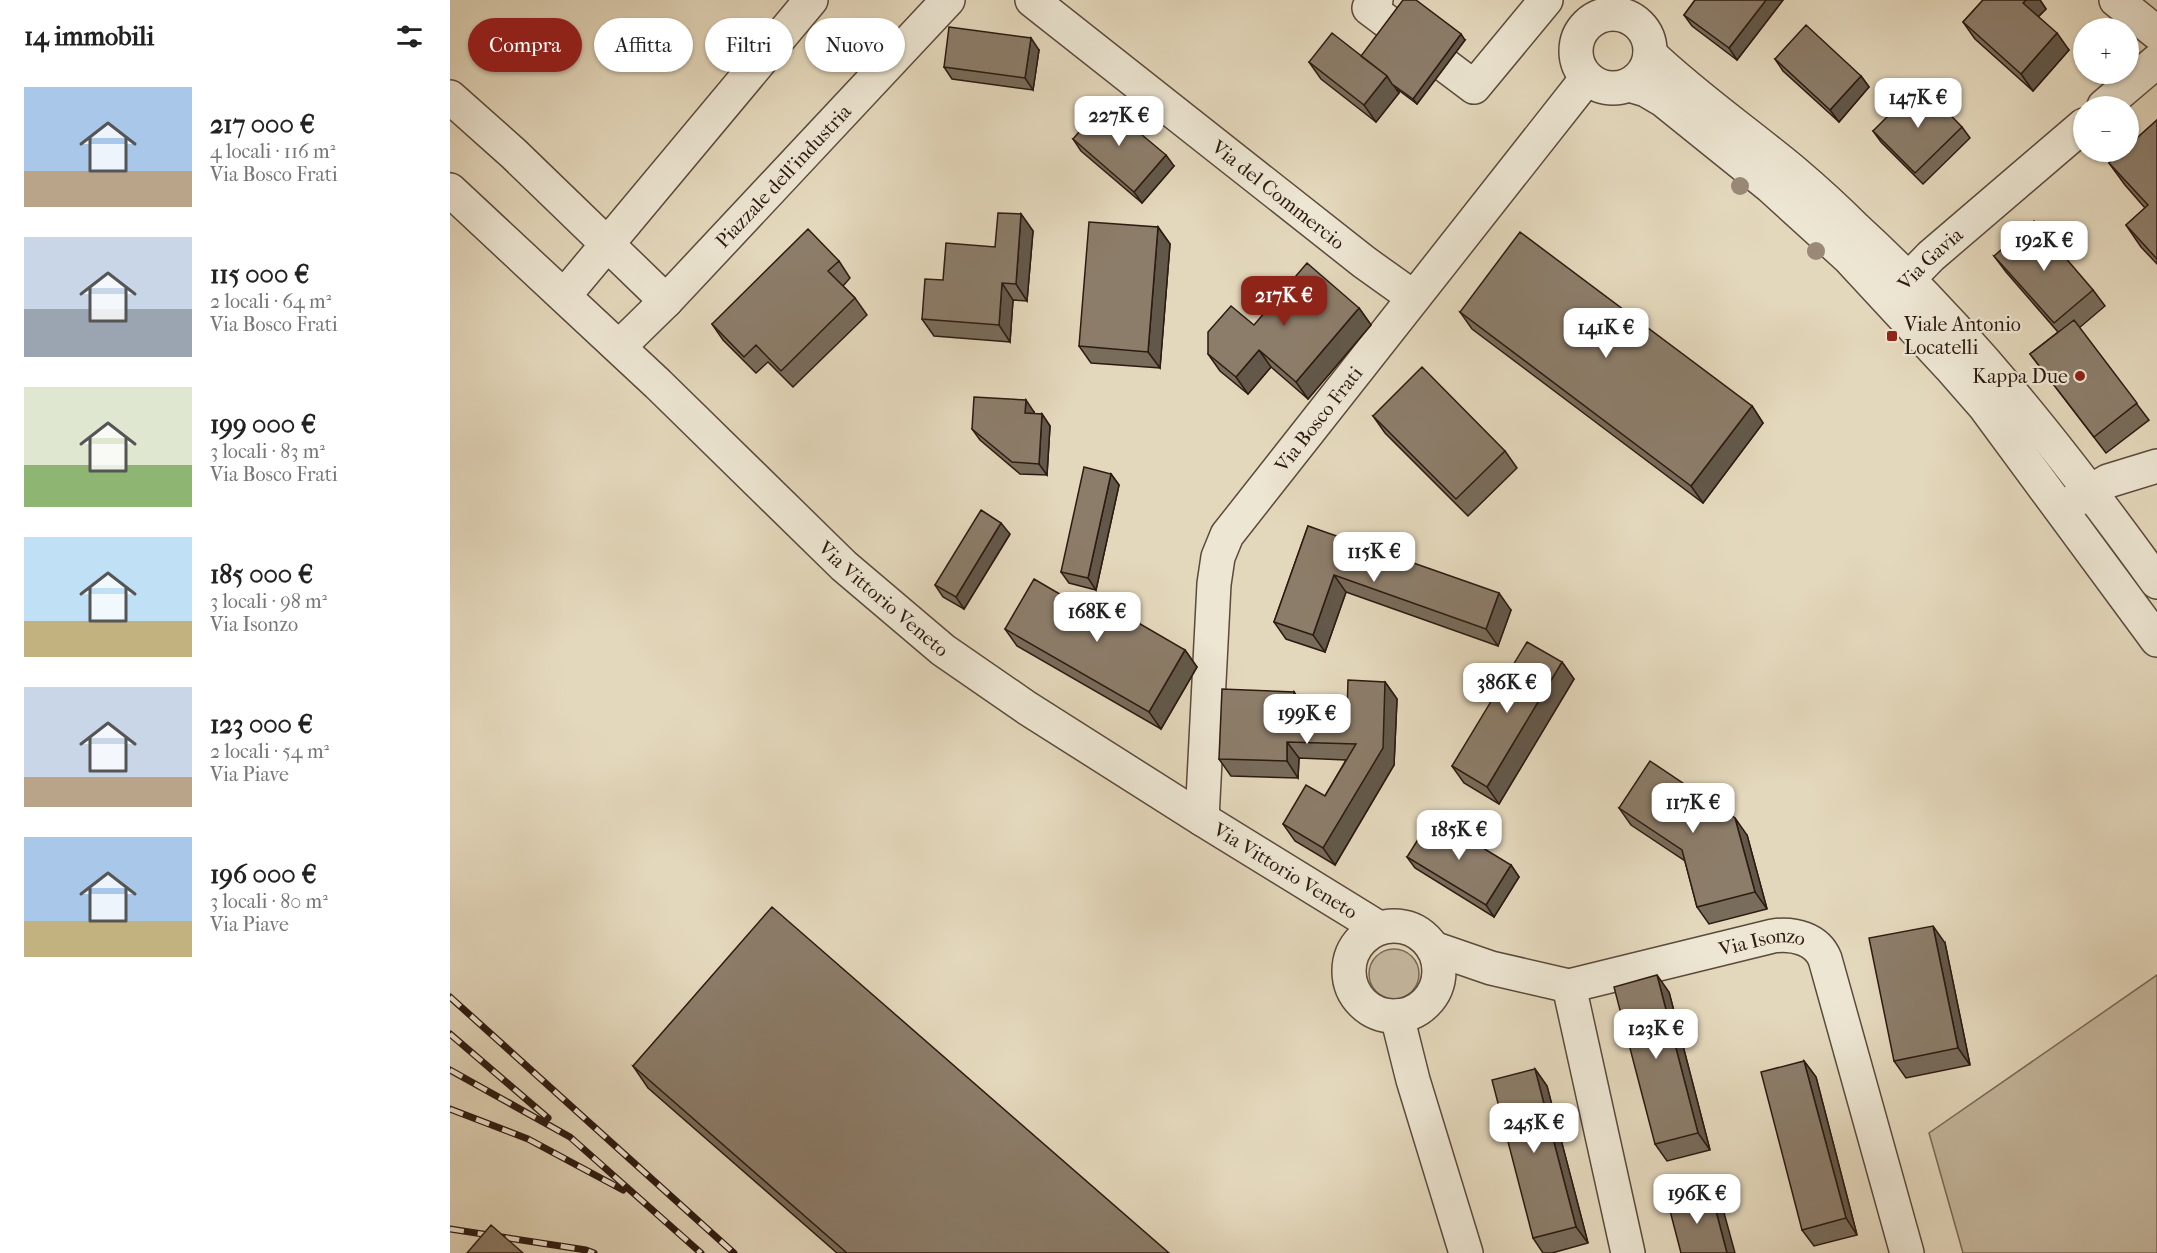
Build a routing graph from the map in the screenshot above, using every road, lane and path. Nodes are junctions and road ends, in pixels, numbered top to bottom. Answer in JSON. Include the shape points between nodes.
{"nodes":[{"id":1,"x":811,"y":0,"type":"edge"},
{"id":2,"x":1032,"y":0,"type":"edge"},
{"id":3,"x":1376,"y":0,"type":"edge"},
{"id":4,"x":1546,"y":0,"type":"edge"},
{"id":5,"x":1551,"y":0,"type":"edge"},
{"id":6,"x":2116,"y":0,"type":"edge"},
{"id":7,"x":945,"y":1,"type":"edge"},
{"id":8,"x":1642,"y":10,"type":"edge"},
{"id":9,"x":1584,"y":26,"type":"junction"},
{"id":10,"x":2157,"y":33,"type":"edge"},
{"id":11,"x":1650,"y":54,"type":"junction"},
{"id":12,"x":2157,"y":61,"type":"edge"},
{"id":13,"x":1587,"y":78,"type":"junction"},
{"id":14,"x":1629,"y":85,"type":"junction"},
{"id":15,"x":2116,"y":96,"type":"edge"},
{"id":16,"x":450,"y":97,"type":"edge"},
{"id":17,"x":2073,"y":133,"type":"edge"},
{"id":18,"x":450,"y":190,"type":"edge"},
{"id":19,"x":608,"y":245,"type":"junction"},
{"id":20,"x":1899,"y":290,"type":"junction"},
{"id":21,"x":564,"y":296,"type":"junction"},
{"id":22,"x":1413,"y":297,"type":"junction"},
{"id":23,"x":666,"y":301,"type":"junction"},
{"id":24,"x":619,"y":347,"type":"junction"},
{"id":25,"x":2157,"y":466,"type":"edge"},
{"id":26,"x":2089,"y":491,"type":"junction"},
{"id":27,"x":2060,"y":510,"type":"junction"},
{"id":28,"x":2157,"y":582,"type":"edge"},
{"id":29,"x":2157,"y":640,"type":"edge"},
{"id":30,"x":1202,"y":819,"type":"junction"},
{"id":31,"x":1379,"y":928,"type":"junction"},
{"id":32,"x":1433,"y":948,"type":"junction"},
{"id":33,"x":1569,"y":986,"type":"junction"},
{"id":34,"x":1397,"y":1016,"type":"junction"},
{"id":35,"x":1466,"y":1253,"type":"edge"},
{"id":36,"x":1628,"y":1253,"type":"edge"},
{"id":37,"x":1907,"y":1253,"type":"edge"}],
"edges":[{"from":1,"to":19,"type":"street"},
{"from":2,"to":22,"type":"street","name":"Via del Commercio"},
{"from":3,"to":4,"type":"street","via":[[1369,8],[1474,87]]},
{"from":5,"to":9,"type":"street"},
{"from":6,"to":10,"type":"street"},
{"from":7,"to":23,"type":"street","name":"Piazzale dell'industria"},
{"from":8,"to":9,"type":"street","via":[[1627,16],[1603,14]]},
{"from":8,"to":11,"type":"street"},
{"from":9,"to":13,"type":"street","via":[[1575,50],[1577,63]]},
{"from":11,"to":14,"type":"street","via":[[1640,77]]},
{"from":11,"to":20,"type":"street","via":[[1855,227]]},
{"from":12,"to":15,"type":"street"},
{"from":13,"to":14,"type":"street","via":[[1604,87]]},
{"from":13,"to":22,"type":"street","name":"Via Bosco Frati"},
{"from":14,"to":20,"type":"street","via":[[1663,100],[1771,187],[1849,258]]},
{"from":16,"to":19,"type":"street"},
{"from":17,"to":20,"type":"street","name":"Via Gavia","via":[[1931,256]]},
{"from":18,"to":21,"type":"street","name":"Via Vittorio Veneto"},
{"from":19,"to":21,"type":"street"},
{"from":19,"to":23,"type":"street"},
{"from":20,"to":26,"type":"street","via":[[1981,358]]},
{"from":20,"to":27,"type":"street","via":[[1950,367],[1985,407]]},
{"from":21,"to":24,"type":"street","name":"Via Vittorio Veneto"},
{"from":22,"to":30,"type":"street","name":"Via Bosco Frati","via":[[1232,526],[1221,546],[1216,567]]},
{"from":23,"to":24,"type":"street","name":"Piazzale dell'industria"},
{"from":24,"to":30,"type":"street","name":"Via Vittorio Veneto","via":[[844,566],[943,650]]},
{"from":25,"to":26,"type":"street","via":[[2108,480]]},
{"from":26,"to":27,"type":"street"},
{"from":26,"to":28,"type":"street"},
{"from":27,"to":29,"type":"street"},
{"from":30,"to":31,"type":"street","name":"Via Vittorio Veneto"},
{"from":31,"to":32,"type":"street","via":[[1409,928]]},
{"from":31,"to":34,"type":"street","via":[[1361,940],[1350,958],[1348,973],[1358,1000],[1369,1010]]},
{"from":32,"to":33,"type":"street","name":"Via Isonzo","via":[[1491,968]]},
{"from":32,"to":34,"type":"street","via":[[1439,977],[1434,992],[1425,1004]]},
{"from":33,"to":36,"type":"street"},
{"from":33,"to":37,"type":"street","name":"Via Isonzo","via":[[1773,936],[1811,942],[1826,959]]},
{"from":34,"to":35,"type":"street"}]}
